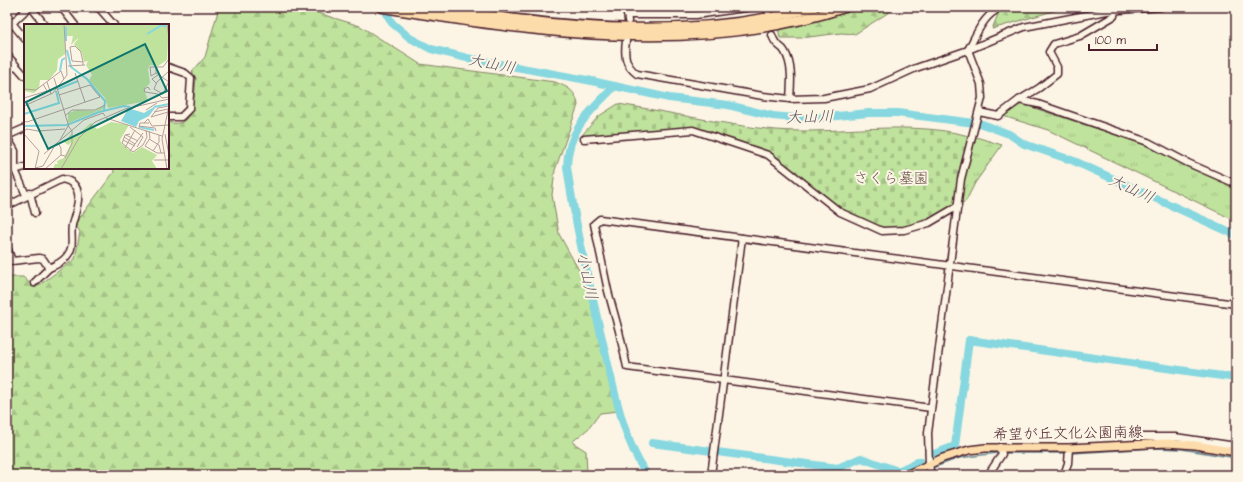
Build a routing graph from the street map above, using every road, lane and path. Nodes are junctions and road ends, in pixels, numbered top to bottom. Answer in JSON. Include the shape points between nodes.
{"nodes":[{"id":1,"x":61,"y":7,"type":"edge"},
{"id":2,"x":95,"y":7,"type":"edge"},
{"id":3,"x":381,"y":7,"type":"edge"},
{"id":4,"x":433,"y":7,"type":"edge"},
{"id":5,"x":623,"y":7,"type":"edge"},
{"id":6,"x":752,"y":7,"type":"edge"},
{"id":7,"x":814,"y":7,"type":"edge"},
{"id":8,"x":846,"y":7,"type":"edge"},
{"id":9,"x":996,"y":7,"type":"edge"},
{"id":10,"x":1161,"y":7,"type":"edge"},
{"id":11,"x":28,"y":8,"type":"edge"},
{"id":12,"x":1140,"y":8,"type":"edge"},
{"id":13,"x":1115,"y":11,"type":"junction"},
{"id":14,"x":44,"y":24,"type":"edge"},
{"id":15,"x":74,"y":24,"type":"edge"},
{"id":16,"x":113,"y":24,"type":"edge"},
{"id":17,"x":9,"y":25,"type":"edge"},
{"id":18,"x":772,"y":34,"type":"dead end"},
{"id":19,"x":24,"y":38,"type":"edge"},
{"id":20,"x":626,"y":41,"type":"dead end"},
{"id":21,"x":968,"y":50,"type":"junction"},
{"id":22,"x":7,"y":55,"type":"edge"},
{"id":23,"x":15,"y":66,"type":"junction"},
{"id":24,"x":169,"y":67,"type":"edge"},
{"id":25,"x":7,"y":72,"type":"edge"},
{"id":26,"x":24,"y":76,"type":"edge"},
{"id":27,"x":790,"y":99,"type":"junction"},
{"id":28,"x":1019,"y":100,"type":"junction"},
{"id":29,"x":978,"y":113,"type":"junction"},
{"id":30,"x":169,"y":117,"type":"edge"},
{"id":31,"x":24,"y":128,"type":"edge"},
{"id":32,"x":7,"y":136,"type":"edge"},
{"id":33,"x":584,"y":139,"type":"dead end"},
{"id":34,"x":24,"y":167,"type":"edge"},
{"id":35,"x":15,"y":170,"type":"junction"},
{"id":36,"x":1236,"y":184,"type":"edge"},
{"id":37,"x":28,"y":194,"type":"junction"},
{"id":38,"x":7,"y":206,"type":"edge"},
{"id":39,"x":958,"y":206,"type":"junction"},
{"id":40,"x":35,"y":213,"type":"dead end"},
{"id":41,"x":742,"y":238,"type":"junction"},
{"id":42,"x":7,"y":247,"type":"edge"},
{"id":43,"x":950,"y":265,"type":"junction"},
{"id":44,"x":49,"y":268,"type":"junction"},
{"id":45,"x":34,"y":283,"type":"dead end"},
{"id":46,"x":1236,"y":304,"type":"edge"},
{"id":47,"x":724,"y":380,"type":"junction"},
{"id":48,"x":931,"y":408,"type":"junction"},
{"id":49,"x":1138,"y":437,"type":"dead end"},
{"id":50,"x":1236,"y":446,"type":"edge"},
{"id":51,"x":1000,"y":447,"type":"junction"},
{"id":52,"x":1070,"y":448,"type":"junction"},
{"id":53,"x":1236,"y":452,"type":"edge"},
{"id":54,"x":929,"y":465,"type":"junction"},
{"id":55,"x":711,"y":475,"type":"edge"},
{"id":56,"x":907,"y":475,"type":"edge"},
{"id":57,"x":931,"y":475,"type":"edge"},
{"id":58,"x":988,"y":475,"type":"edge"},
{"id":59,"x":1064,"y":475,"type":"edge"}],
"edges":[{"from":1,"to":15,"type":"street"},
{"from":2,"to":16,"type":"street","via":[[99,8]]},
{"from":3,"to":8,"type":"highway","via":[[548,30],[666,35],[741,30],[797,20]]},
{"from":4,"to":7,"type":"highway","via":[[556,23],[666,28],[741,22]]},
{"from":5,"to":6,"type":"street","via":[[628,18],[696,16]]},
{"from":9,"to":21,"type":"street"},
{"from":10,"to":12,"type":"street"},
{"from":11,"to":14,"type":"street"},
{"from":11,"to":17,"type":"street"},
{"from":12,"to":13,"type":"street"},
{"from":13,"to":21,"type":"street","via":[[1024,27]]},
{"from":13,"to":28,"type":"street","via":[[1114,16],[1080,36],[1054,44],[1049,52],[1058,71],[1055,77]]},
{"from":17,"to":19,"type":"street"},
{"from":18,"to":27,"type":"street","via":[[775,44],[785,52],[790,64]]},
{"from":20,"to":27,"type":"street","via":[[625,59],[637,74],[739,93]]},
{"from":21,"to":27,"type":"street","via":[[855,93],[824,98]]},
{"from":21,"to":29,"type":"street","via":[[981,84],[982,98]]},
{"from":22,"to":23,"type":"street"},
{"from":23,"to":25,"type":"street"},
{"from":23,"to":26,"type":"street"},
{"from":24,"to":30,"type":"street","via":[[191,78],[189,109],[182,117]]},
{"from":28,"to":29,"type":"street","via":[[998,116]]},
{"from":28,"to":36,"type":"street","via":[[1038,104],[1148,142]]},
{"from":29,"to":39,"type":"street","via":[[961,179]]},
{"from":31,"to":32,"type":"street"},
{"from":32,"to":35,"type":"street","via":[[15,151]]},
{"from":33,"to":39,"type":"street","via":[[693,130],[768,155],[840,212],[882,231],[904,230],[929,223]]},
{"from":34,"to":35,"type":"street"},
{"from":35,"to":37,"type":"street"},
{"from":37,"to":38,"type":"street"},
{"from":37,"to":40,"type":"street"},
{"from":37,"to":44,"type":"street","via":[[62,179],[69,180],[78,190],[72,225],[72,247],[61,262]]},
{"from":39,"to":43,"type":"street"},
{"from":41,"to":43,"type":"street"},
{"from":41,"to":47,"type":"street"},
{"from":41,"to":47,"type":"street","via":[[600,219],[594,224],[627,368]]},
{"from":42,"to":44,"type":"street","via":[[12,261],[39,258]]},
{"from":43,"to":46,"type":"street"},
{"from":43,"to":48,"type":"street"},
{"from":44,"to":45,"type":"street"},
{"from":47,"to":48,"type":"street"},
{"from":47,"to":55,"type":"street"},
{"from":48,"to":54,"type":"street","via":[[928,434]]},
{"from":49,"to":50,"type":"street","via":[[1175,437]]},
{"from":51,"to":52,"type":"main road","name":"希望が丘文化公園南線"},
{"from":51,"to":54,"type":"main road","name":"希望が丘文化公園南線","via":[[969,450]]},
{"from":51,"to":58,"type":"street","via":[[1002,454]]},
{"from":52,"to":53,"type":"main road","name":"希望が丘文化公園南線","via":[[1167,443]]},
{"from":52,"to":59,"type":"street"},
{"from":54,"to":56,"type":"main road","name":"希望が丘文化公園南線"},
{"from":54,"to":57,"type":"street"}]}
